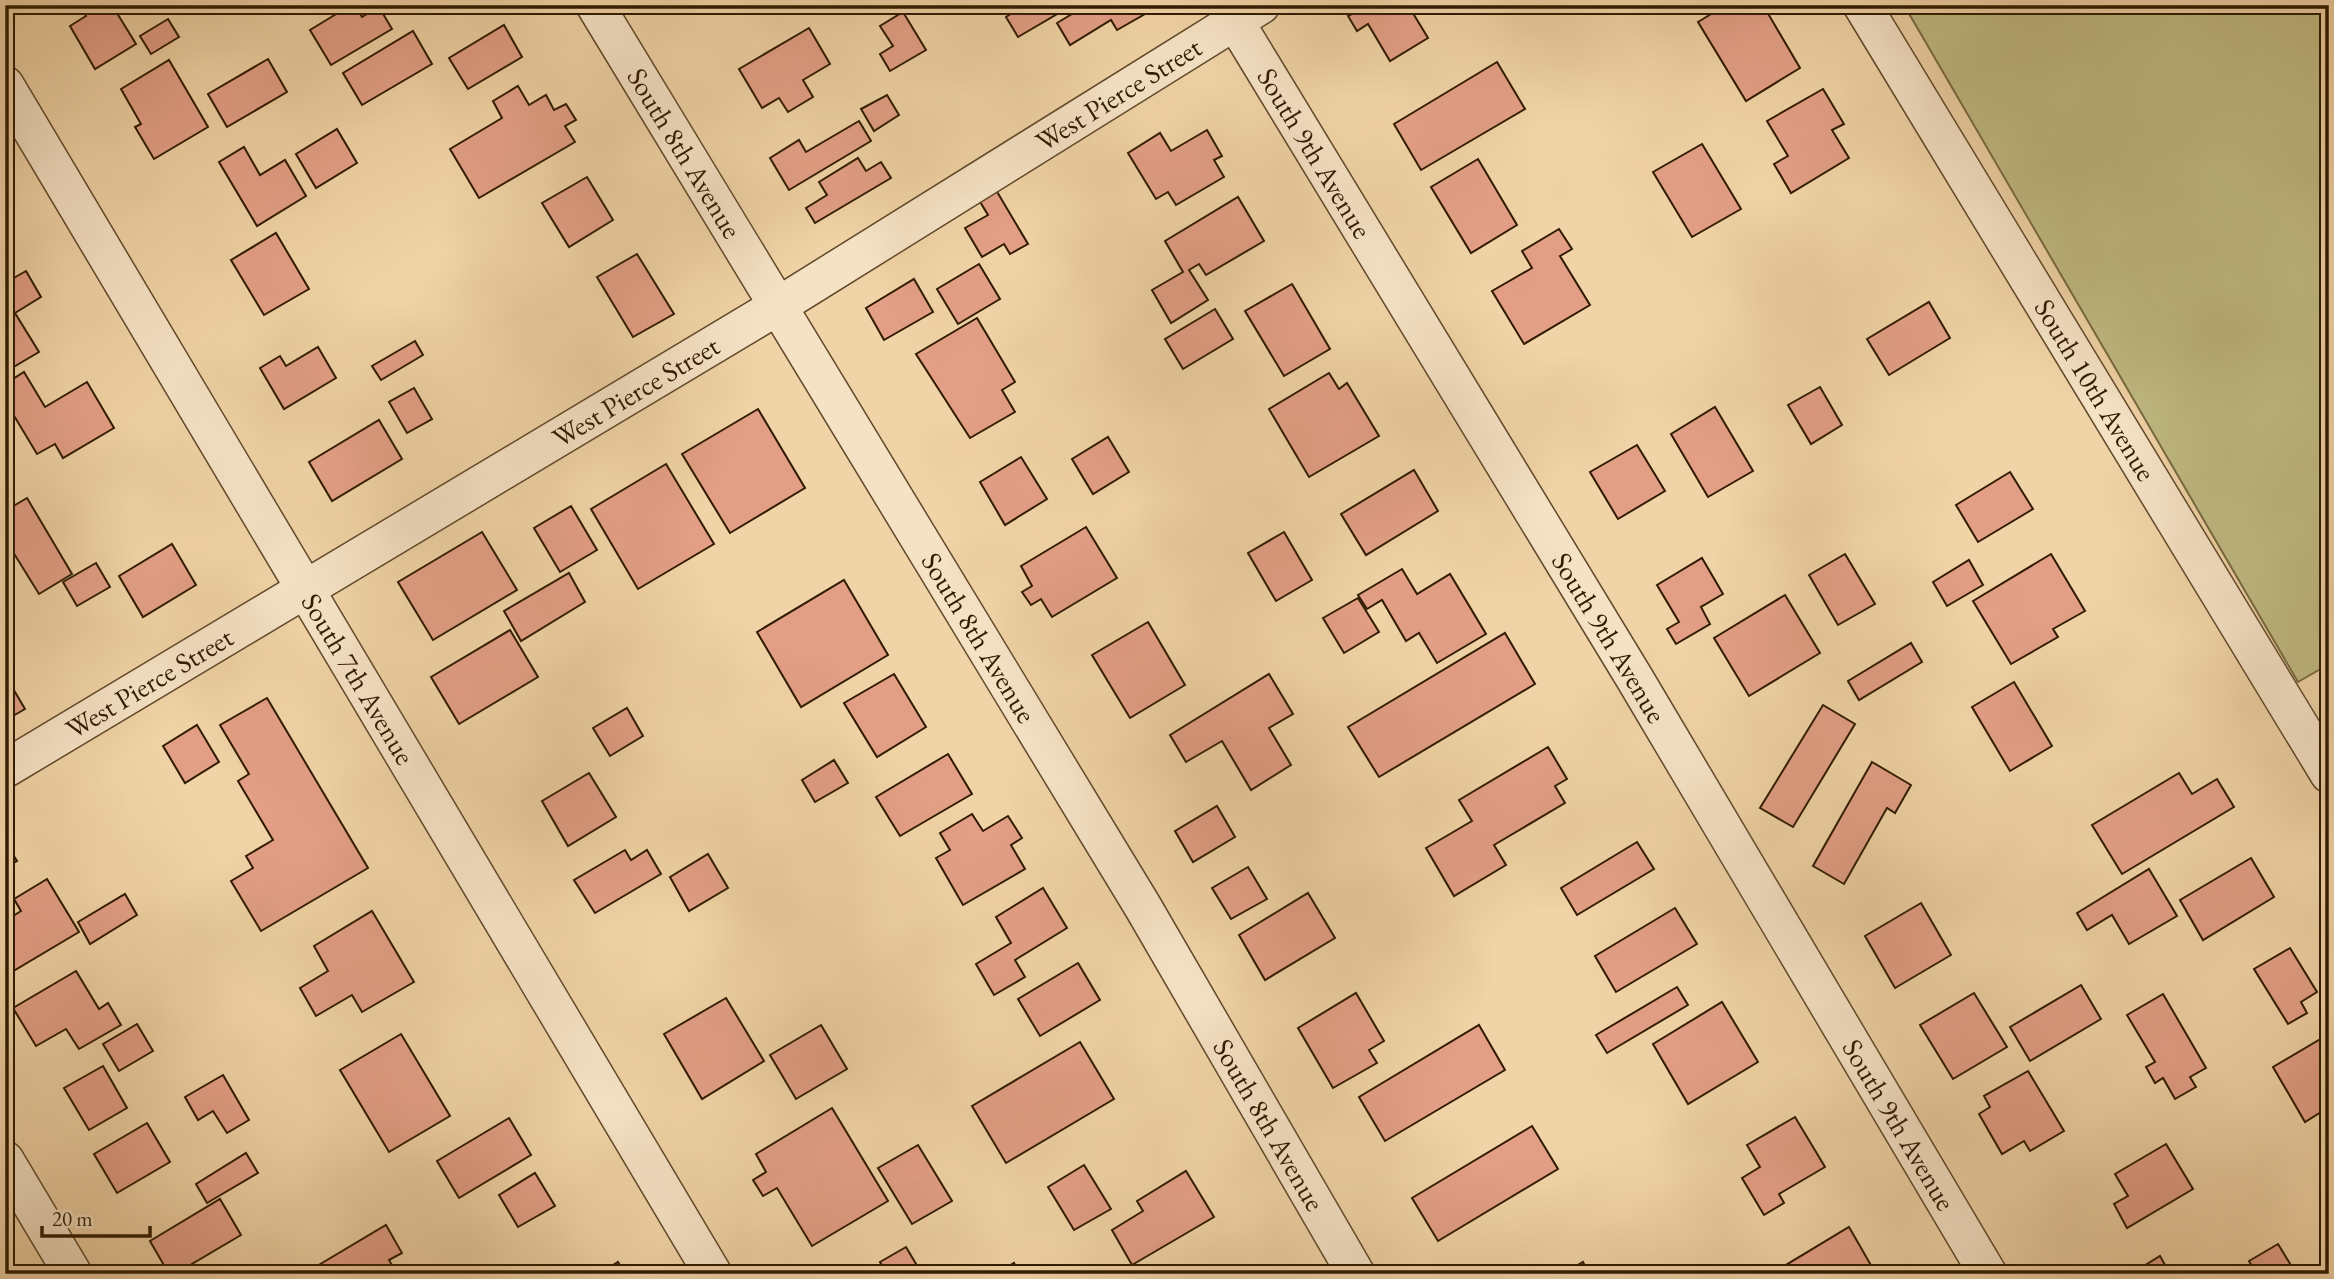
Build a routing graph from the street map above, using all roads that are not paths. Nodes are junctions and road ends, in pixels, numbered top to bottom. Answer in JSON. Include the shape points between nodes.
{"nodes":[{"id":1,"x":596,"y":5,"type":"edge"},
{"id":2,"x":1862,"y":5,"type":"edge"},
{"id":3,"x":1240,"y":11,"type":"edge"},
{"id":4,"x":5,"y":85,"type":"edge"},
{"id":5,"x":778,"y":306,"type":"junction"},
{"id":6,"x":306,"y":590,"type":"junction"},
{"id":7,"x":5,"y":769,"type":"edge"},
{"id":8,"x":2329,"y":774,"type":"edge"},
{"id":9,"x":5,"y":1160,"type":"edge"},
{"id":10,"x":73,"y":1274,"type":"edge"},
{"id":11,"x":713,"y":1274,"type":"edge"},
{"id":12,"x":1356,"y":1274,"type":"edge"},
{"id":13,"x":1988,"y":1274,"type":"edge"}],
"edges":[{"from":1,"to":5,"type":"street","name":"South 8th Avenue"},
{"from":2,"to":8,"type":"street","name":"South 10th Avenue"},
{"from":3,"to":5,"type":"street","name":"West Pierce Street"},
{"from":3,"to":13,"type":"street","name":"South 9th Avenue"},
{"from":4,"to":6,"type":"street","name":"South 7th Avenue"},
{"from":5,"to":6,"type":"street","name":"West Pierce Street"},
{"from":5,"to":12,"type":"street","name":"South 8th Avenue","via":[[1143,907]]},
{"from":6,"to":7,"type":"street","name":"West Pierce Street"},
{"from":6,"to":11,"type":"street","name":"South 7th Avenue"},
{"from":9,"to":10,"type":"street"}]}
